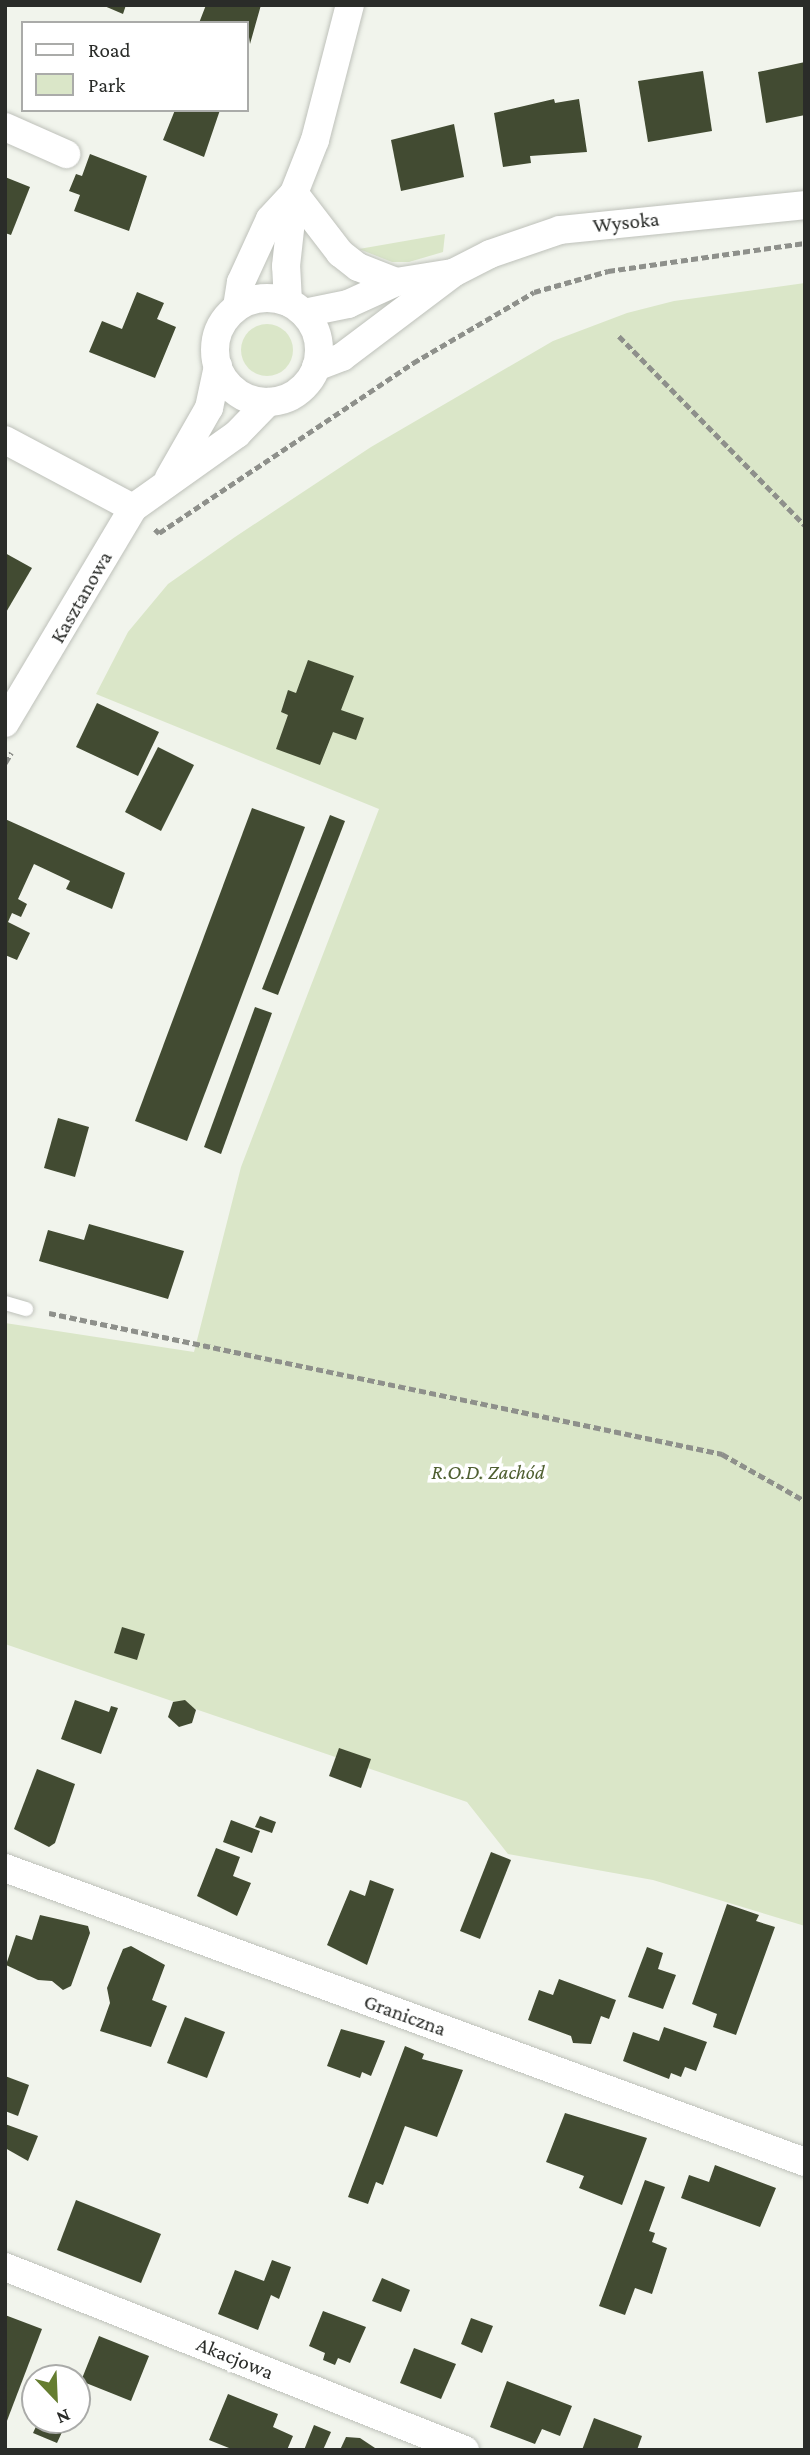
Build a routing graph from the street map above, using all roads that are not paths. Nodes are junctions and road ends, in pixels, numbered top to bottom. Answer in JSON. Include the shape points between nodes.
{"nodes":[{"id":1,"x":350,"y":5,"type":"edge"},
{"id":2,"x":5,"y":127,"type":"edge"},
{"id":3,"x":66,"y":154,"type":"dead end"},
{"id":4,"x":294,"y":193,"type":"junction"},
{"id":5,"x":805,"y":205,"type":"edge"},
{"id":6,"x":455,"y":272,"type":"junction"},
{"id":7,"x":396,"y":282,"type":"junction"},
{"id":8,"x":237,"y":307,"type":"junction"},
{"id":9,"x":296,"y":307,"type":"junction"},
{"id":10,"x":218,"y":366,"type":"junction"},
{"id":11,"x":316,"y":367,"type":"junction"},
{"id":12,"x":268,"y":402,"type":"junction"},
{"id":13,"x":5,"y":440,"type":"edge"},
{"id":14,"x":167,"y":481,"type":"junction"},
{"id":15,"x":133,"y":508,"type":"junction"},
{"id":16,"x":5,"y":723,"type":"edge"},
{"id":17,"x":5,"y":1303,"type":"edge"},
{"id":18,"x":26,"y":1308,"type":"road end"},
{"id":19,"x":5,"y":1868,"type":"edge"},
{"id":20,"x":805,"y":2162,"type":"edge"},
{"id":21,"x":5,"y":2267,"type":"edge"},
{"id":22,"x":465,"y":2450,"type":"edge"}],
"edges":[{"from":1,"to":4,"type":"street","via":[[315,140]]},
{"from":2,"to":3,"type":"street"},
{"from":4,"to":7,"type":"street","via":[[340,253],[358,267]]},
{"from":4,"to":8,"type":"street","via":[[270,219],[241,282]]},
{"from":4,"to":9,"type":"street","via":[[286,266]]},
{"from":5,"to":6,"type":"street","name":"Wysoka","via":[[560,230],[490,254]]},
{"from":6,"to":7,"type":"street","name":"Wysoka"},
{"from":6,"to":11,"type":"street","name":"Wysoka","via":[[342,357]]},
{"from":7,"to":9,"type":"street","name":"Wysoka","via":[[348,304]]},
{"from":8,"to":9,"type":"street","via":[[271,298]]},
{"from":8,"to":10,"type":"street","via":[[220,329],[215,348]]},
{"from":9,"to":11,"type":"street","via":[[319,340]]},
{"from":10,"to":12,"type":"street","via":[[236,391]]},
{"from":10,"to":14,"type":"street","name":"Kasztanowa","via":[[209,408]]},
{"from":11,"to":12,"type":"street","via":[[299,391]]},
{"from":12,"to":14,"type":"street","name":"Kasztanowa","via":[[237,434]]},
{"from":13,"to":15,"type":"street"},
{"from":14,"to":15,"type":"street","name":"Kasztanowa"},
{"from":15,"to":16,"type":"street","name":"Kasztanowa"},
{"from":17,"to":18,"type":"lane"},
{"from":19,"to":20,"type":"street","name":"Graniczna"},
{"from":21,"to":22,"type":"street","name":"Akacjowa"}]}
